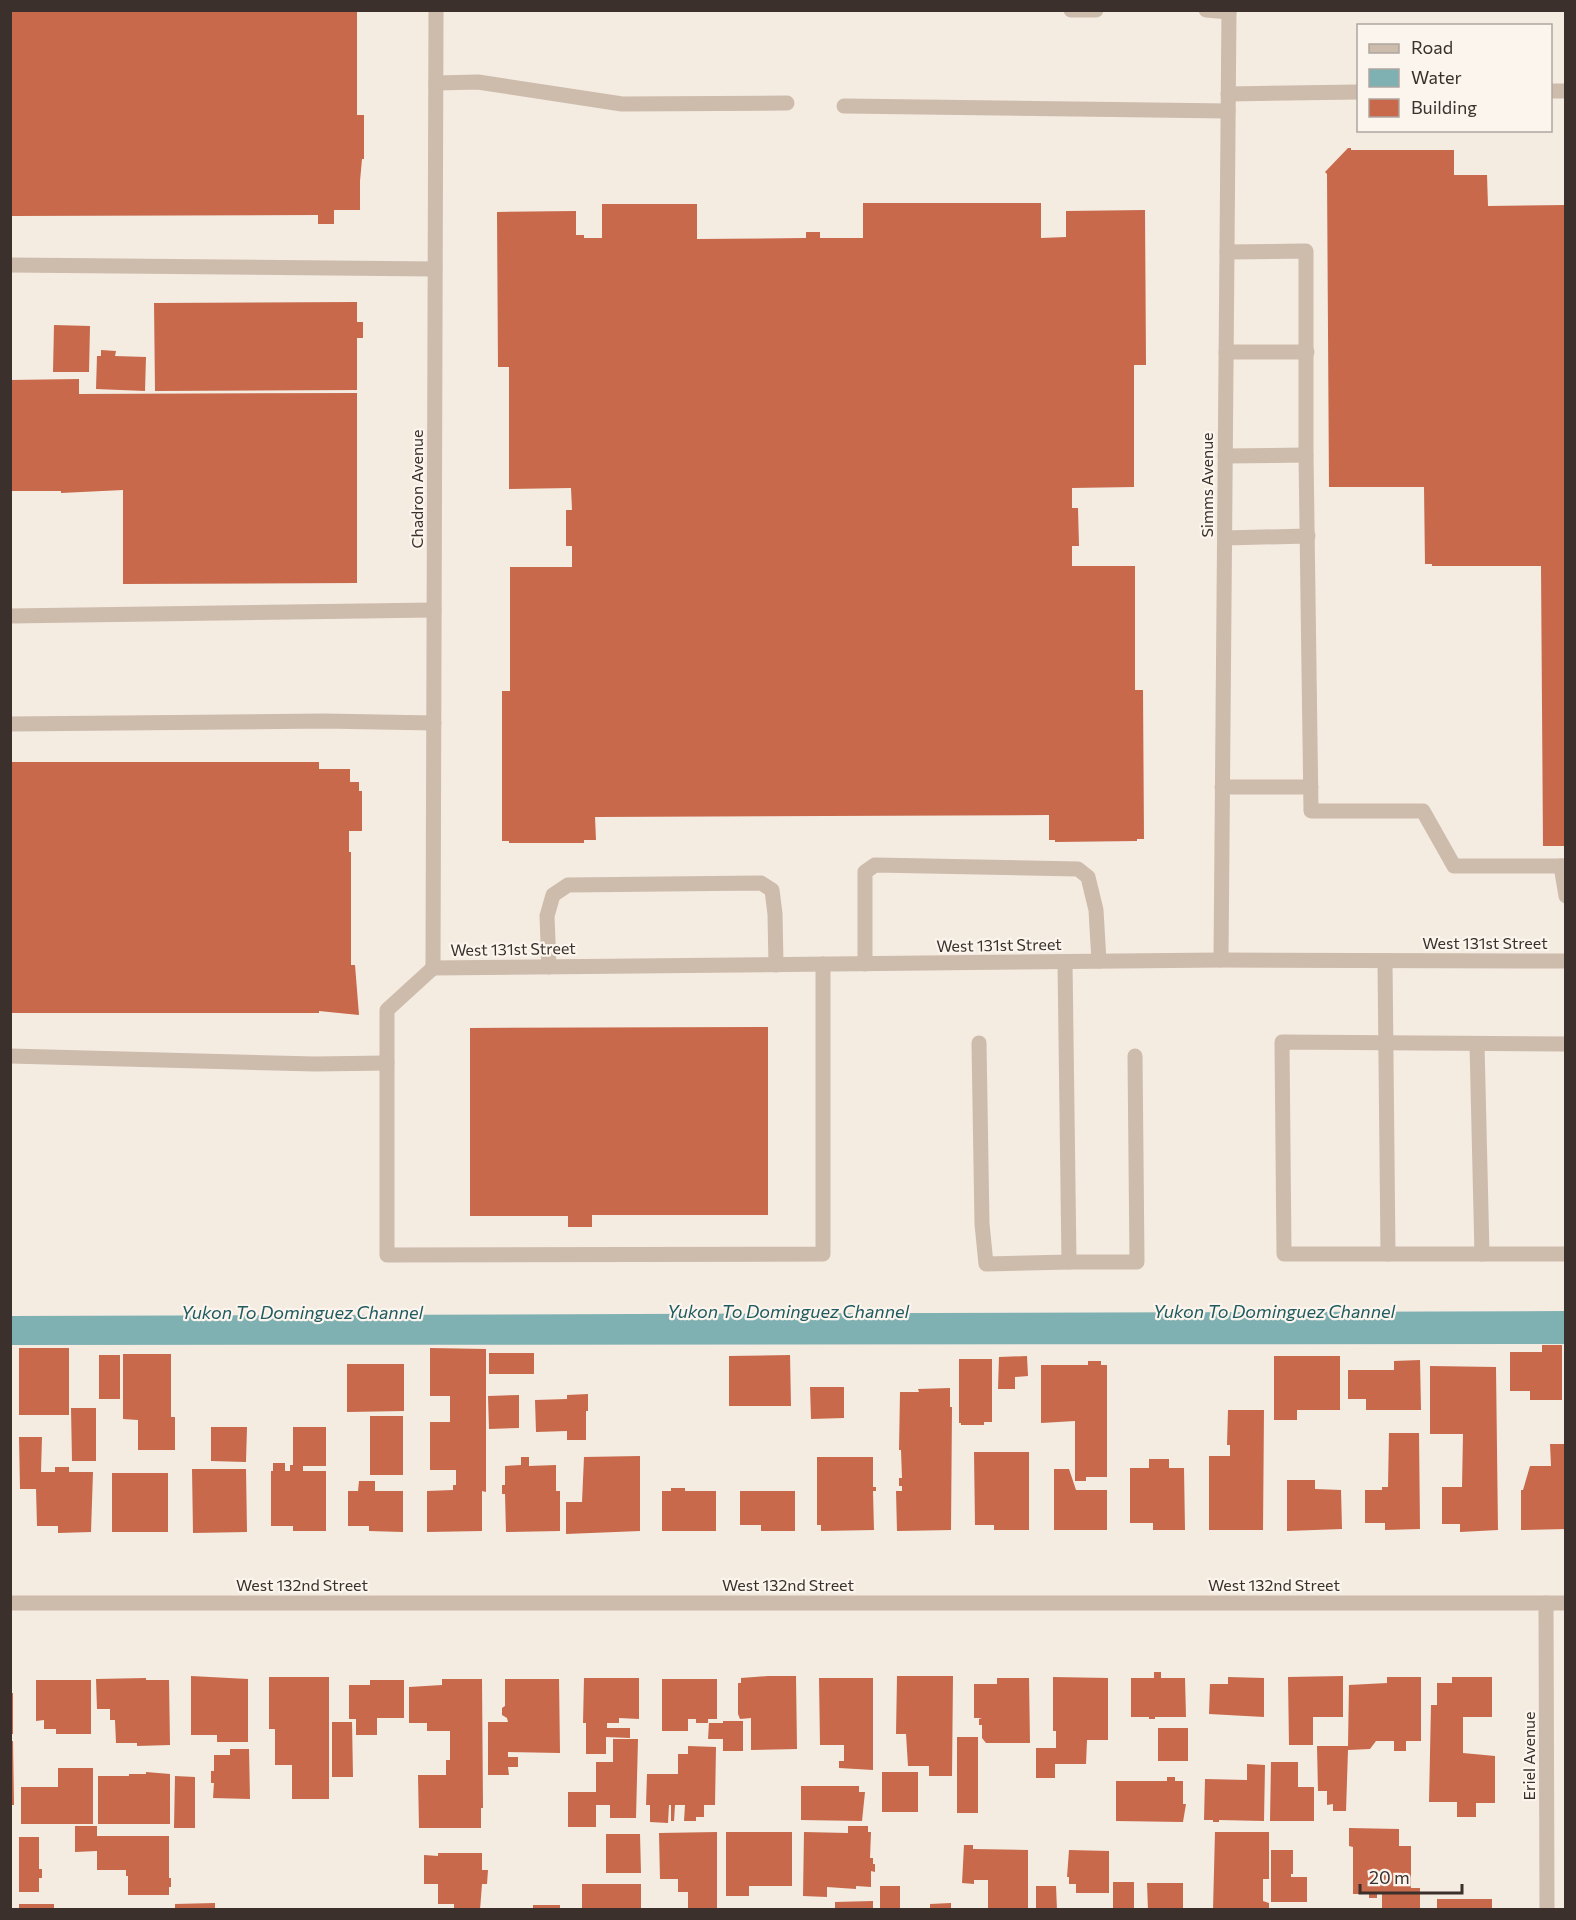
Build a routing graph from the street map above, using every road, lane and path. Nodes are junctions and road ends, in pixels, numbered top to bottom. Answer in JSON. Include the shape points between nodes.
{"nodes":[{"id":1,"x":436,"y":10,"type":"edge"},
{"id":2,"x":1071,"y":10,"type":"edge"},
{"id":3,"x":1096,"y":10,"type":"edge"},
{"id":4,"x":1206,"y":10,"type":"edge"},
{"id":5,"x":1229,"y":11,"type":"edge"},
{"id":6,"x":436,"y":83,"type":"junction"},
{"id":7,"x":1357,"y":92,"type":"edge"},
{"id":8,"x":1228,"y":93,"type":"junction"},
{"id":9,"x":787,"y":103,"type":"dead end"},
{"id":10,"x":844,"y":106,"type":"dead end"},
{"id":11,"x":1228,"y":111,"type":"junction"},
{"id":12,"x":1227,"y":252,"type":"junction"},
{"id":13,"x":10,"y":265,"type":"edge"},
{"id":14,"x":435,"y":269,"type":"junction"},
{"id":15,"x":1226,"y":352,"type":"junction"},
{"id":16,"x":1307,"y":352,"type":"junction"},
{"id":17,"x":1306,"y":455,"type":"junction"},
{"id":18,"x":1225,"y":456,"type":"junction"},
{"id":19,"x":1308,"y":536,"type":"junction"},
{"id":20,"x":1225,"y":538,"type":"junction"},
{"id":21,"x":434,"y":610,"type":"junction"},
{"id":22,"x":10,"y":616,"type":"edge"},
{"id":23,"x":434,"y":723,"type":"junction"},
{"id":24,"x":10,"y":724,"type":"edge"},
{"id":25,"x":1222,"y":787,"type":"junction"},
{"id":26,"x":1311,"y":787,"type":"junction"},
{"id":27,"x":1563,"y":866,"type":"edge"},
{"id":28,"x":1566,"y":896,"type":"edge"},
{"id":29,"x":1221,"y":960,"type":"junction"},
{"id":30,"x":1099,"y":961,"type":"junction"},
{"id":31,"x":1385,"y":961,"type":"junction"},
{"id":32,"x":1566,"y":961,"type":"edge"},
{"id":33,"x":1065,"y":962,"type":"junction"},
{"id":34,"x":823,"y":964,"type":"junction"},
{"id":35,"x":865,"y":964,"type":"junction"},
{"id":36,"x":776,"y":965,"type":"junction"},
{"id":37,"x":549,"y":967,"type":"junction"},
{"id":38,"x":433,"y":968,"type":"junction"},
{"id":39,"x":979,"y":1043,"type":"dead end"},
{"id":40,"x":1385,"y":1043,"type":"junction"},
{"id":41,"x":1478,"y":1044,"type":"junction"},
{"id":42,"x":1566,"y":1044,"type":"edge"},
{"id":43,"x":10,"y":1056,"type":"edge"},
{"id":44,"x":1135,"y":1056,"type":"dead end"},
{"id":45,"x":387,"y":1063,"type":"junction"},
{"id":46,"x":1388,"y":1254,"type":"junction"},
{"id":47,"x":1482,"y":1254,"type":"junction"},
{"id":48,"x":1566,"y":1254,"type":"edge"},
{"id":49,"x":1069,"y":1262,"type":"junction"},
{"id":50,"x":10,"y":1603,"type":"edge"},
{"id":51,"x":1546,"y":1603,"type":"junction"},
{"id":52,"x":1566,"y":1603,"type":"edge"},
{"id":53,"x":1547,"y":1910,"type":"edge"}],
"edges":[{"from":1,"to":6,"type":"street","name":"Chadron Avenue"},
{"from":2,"to":3,"type":"street"},
{"from":4,"to":5,"type":"street"},
{"from":5,"to":8,"type":"street","name":"Simms Avenue"},
{"from":6,"to":9,"type":"street","via":[[478,82],[622,104]]},
{"from":6,"to":14,"type":"street","name":"Chadron Avenue"},
{"from":7,"to":8,"type":"street"},
{"from":8,"to":11,"type":"street","name":"Simms Avenue"},
{"from":10,"to":11,"type":"street"},
{"from":11,"to":12,"type":"street","name":"Simms Avenue"},
{"from":12,"to":15,"type":"street","name":"Simms Avenue"},
{"from":12,"to":16,"type":"street","via":[[1306,251]]},
{"from":13,"to":14,"type":"street"},
{"from":14,"to":21,"type":"street","name":"Chadron Avenue"},
{"from":15,"to":16,"type":"street"},
{"from":15,"to":18,"type":"street","name":"Simms Avenue"},
{"from":16,"to":17,"type":"street"},
{"from":17,"to":18,"type":"street"},
{"from":17,"to":19,"type":"street"},
{"from":18,"to":20,"type":"street","name":"Simms Avenue"},
{"from":19,"to":20,"type":"street"},
{"from":19,"to":26,"type":"street"},
{"from":20,"to":25,"type":"street","name":"Simms Avenue"},
{"from":21,"to":22,"type":"street"},
{"from":21,"to":23,"type":"street","name":"Chadron Avenue"},
{"from":23,"to":24,"type":"street"},
{"from":23,"to":38,"type":"street","name":"Chadron Avenue"},
{"from":25,"to":26,"type":"street"},
{"from":25,"to":29,"type":"street","name":"Simms Avenue"},
{"from":26,"to":27,"type":"street","via":[[1311,811],[1423,811],[1454,866]]},
{"from":27,"to":28,"type":"street"},
{"from":29,"to":30,"type":"street","name":"West 131st Street"},
{"from":29,"to":31,"type":"street","name":"West 131st Street"},
{"from":30,"to":33,"type":"street","name":"West 131st Street"},
{"from":30,"to":35,"type":"street","via":[[1096,910],[1088,877],[1078,869],[875,865],[865,872]]},
{"from":31,"to":32,"type":"street","name":"West 131st Street"},
{"from":31,"to":40,"type":"street"},
{"from":33,"to":35,"type":"street","name":"West 131st Street"},
{"from":33,"to":49,"type":"street"},
{"from":34,"to":35,"type":"street","name":"West 131st Street"},
{"from":34,"to":36,"type":"street","name":"West 131st Street"},
{"from":34,"to":45,"type":"street","via":[[823,1254],[387,1255]]},
{"from":36,"to":37,"type":"street","name":"West 131st Street"},
{"from":36,"to":37,"type":"street","via":[[772,890],[760,883],[568,885],[553,895],[547,916]]},
{"from":37,"to":38,"type":"street","name":"West 131st Street"},
{"from":38,"to":45,"type":"street","via":[[387,1010]]},
{"from":39,"to":49,"type":"street","via":[[986,1264]]},
{"from":40,"to":41,"type":"street"},
{"from":40,"to":46,"type":"street"},
{"from":40,"to":46,"type":"street","via":[[1282,1042],[1284,1254]]},
{"from":41,"to":42,"type":"street"},
{"from":41,"to":47,"type":"street"},
{"from":43,"to":45,"type":"street"},
{"from":44,"to":49,"type":"street","via":[[1137,1262]]},
{"from":46,"to":47,"type":"street"},
{"from":47,"to":48,"type":"street"},
{"from":50,"to":51,"type":"street","name":"West 132nd Street"},
{"from":51,"to":52,"type":"street","name":"West 132nd Street"},
{"from":51,"to":53,"type":"street","name":"Eriel Avenue"}]}
